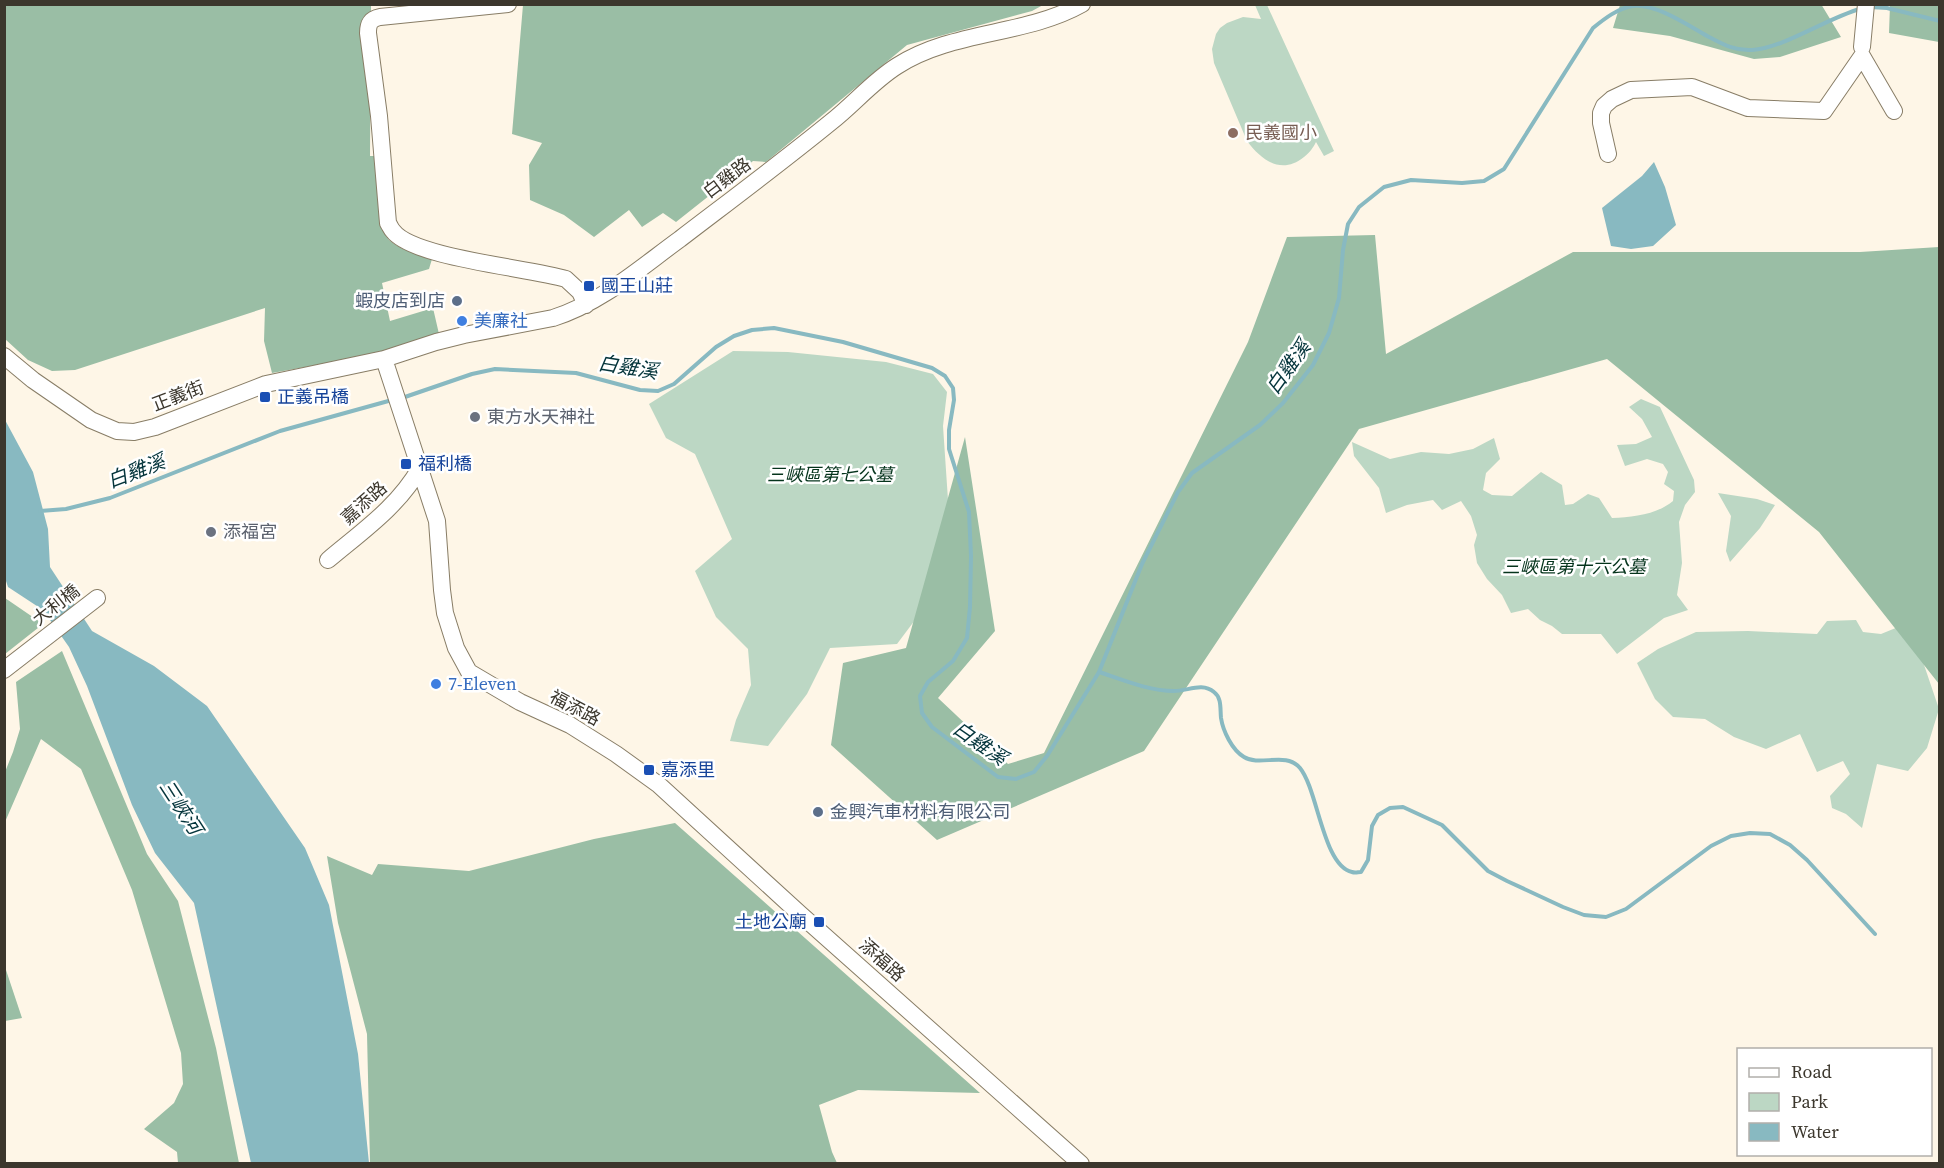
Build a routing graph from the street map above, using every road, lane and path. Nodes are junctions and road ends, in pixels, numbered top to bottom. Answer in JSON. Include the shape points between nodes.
{"nodes":[{"id":1,"x":508,"y":4,"type":"edge"},
{"id":2,"x":1082,"y":4,"type":"edge"},
{"id":3,"x":1866,"y":4,"type":"edge"},
{"id":4,"x":1862,"y":47,"type":"dead end"},
{"id":5,"x":1894,"y":111,"type":"dead end"},
{"id":6,"x":1608,"y":154,"type":"dead end"},
{"id":7,"x":586,"y":305,"type":"junction"},
{"id":8,"x":4,"y":356,"type":"edge"},
{"id":9,"x":384,"y":359,"type":"junction"},
{"id":10,"x":420,"y":468,"type":"junction"},
{"id":11,"x":328,"y":560,"type":"dead end"},
{"id":12,"x":97,"y":598,"type":"dead end"},
{"id":13,"x":8,"y":667,"type":"edge"},
{"id":14,"x":659,"y":785,"type":"joint"},
{"id":15,"x":1081,"y":1164,"type":"edge"}],
"edges":[{"from":1,"to":7,"type":"street","via":[[371,20],[368,33],[380,116],[388,223],[402,239],[434,251],[566,279],[580,292]]},
{"from":2,"to":7,"type":"street","name":"白雞路","via":[[1053,17],[943,45],[909,58],[739,195]]},
{"from":3,"to":4,"type":"street"},
{"from":5,"to":6,"type":"street","via":[[1862,56],[1824,111],[1748,108],[1692,87],[1631,90],[1612,99],[1600,113]]},
{"from":7,"to":9,"type":"street","name":"白雞路","via":[[553,318],[464,335]]},
{"from":8,"to":9,"type":"street","name":"正義街","via":[[91,420],[117,431],[134,432],[266,384]]},
{"from":9,"to":10,"type":"street"},
{"from":10,"to":11,"type":"street","name":"嘉添路","via":[[390,508]]},
{"from":10,"to":14,"type":"street","name":"福添路","via":[[437,521],[446,613],[456,648],[469,672],[570,725]]},
{"from":12,"to":13,"type":"street","name":"大利橋"},
{"from":14,"to":15,"type":"street","name":"添福路"}]}
